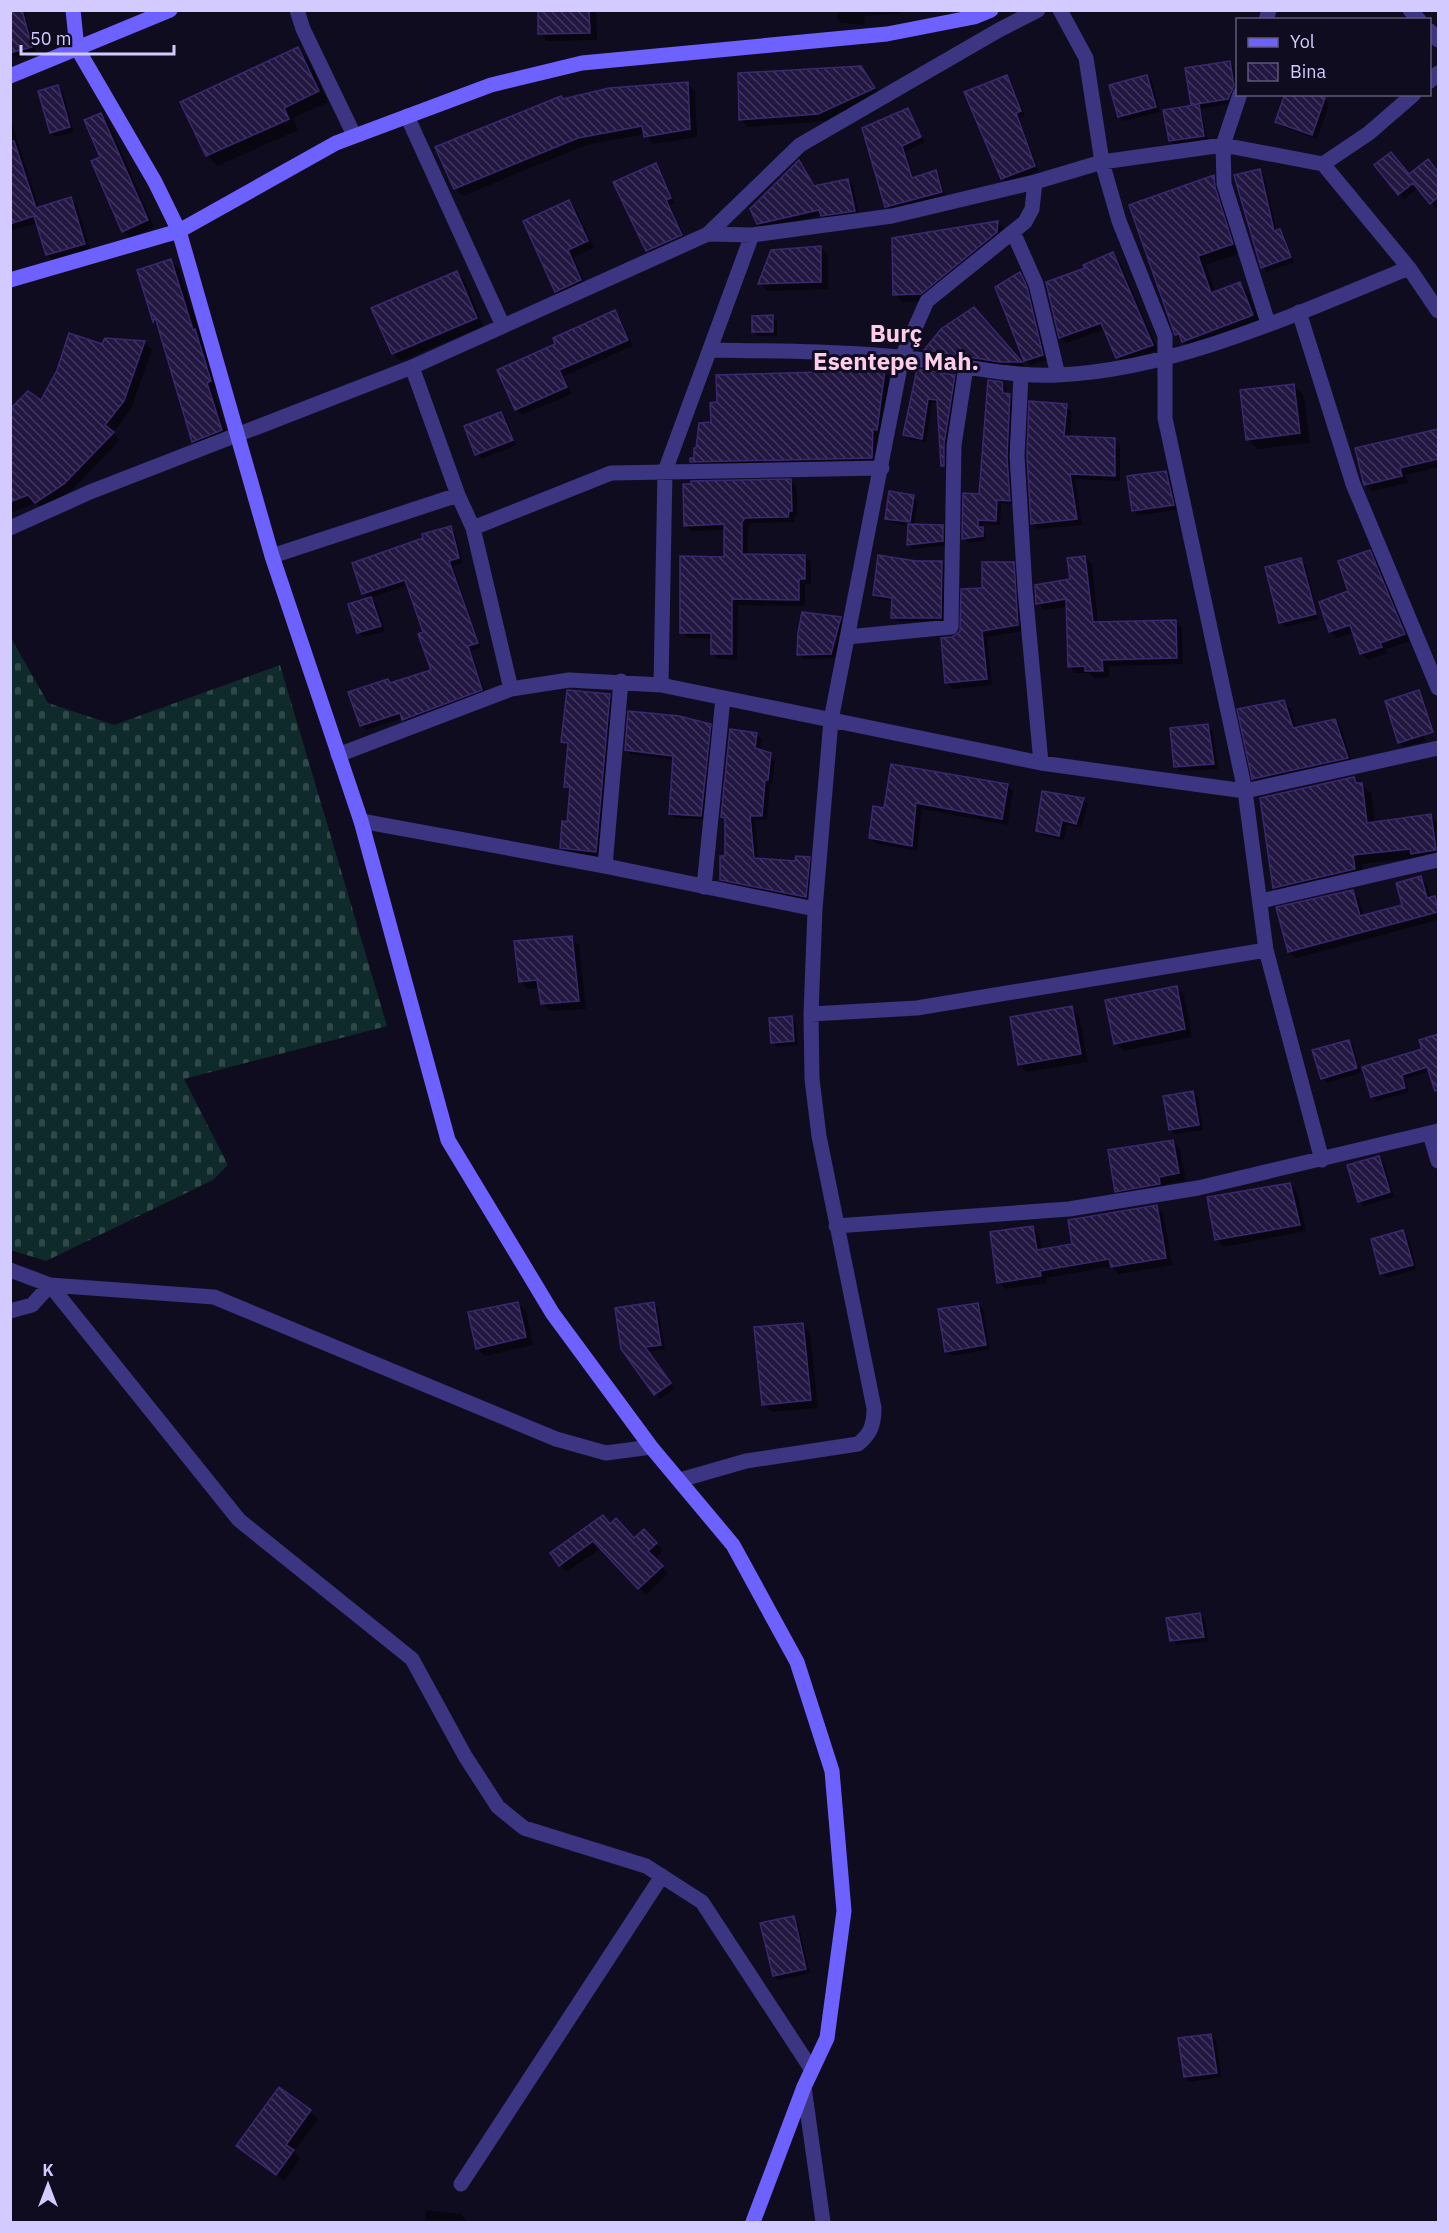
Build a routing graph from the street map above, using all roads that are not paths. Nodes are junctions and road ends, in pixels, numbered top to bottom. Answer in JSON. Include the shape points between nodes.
{"nodes":[{"id":1,"x":73,"y":10,"type":"edge"},
{"id":2,"x":170,"y":10,"type":"edge"},
{"id":3,"x":297,"y":10,"type":"edge"},
{"id":4,"x":991,"y":10,"type":"edge"},
{"id":5,"x":1038,"y":10,"type":"edge"},
{"id":6,"x":1060,"y":10,"type":"edge"},
{"id":7,"x":77,"y":48,"type":"junction"},
{"id":8,"x":10,"y":76,"type":"edge"},
{"id":9,"x":1239,"y":96,"type":"edge"},
{"id":10,"x":1412,"y":96,"type":"edge"},
{"id":11,"x":407,"y":116,"type":"junction"},
{"id":12,"x":354,"y":135,"type":"junction"},
{"id":13,"x":1223,"y":145,"type":"junction"},
{"id":14,"x":1102,"y":162,"type":"junction"},
{"id":15,"x":1323,"y":164,"type":"junction"},
{"id":16,"x":1035,"y":182,"type":"junction"},
{"id":17,"x":178,"y":231,"type":"junction"},
{"id":18,"x":1013,"y":232,"type":"junction"},
{"id":19,"x":708,"y":234,"type":"junction"},
{"id":20,"x":752,"y":235,"type":"junction"},
{"id":21,"x":1409,"y":268,"type":"junction"},
{"id":22,"x":10,"y":280,"type":"edge"},
{"id":23,"x":1438,"y":311,"type":"edge"},
{"id":24,"x":1299,"y":312,"type":"junction"},
{"id":25,"x":1268,"y":323,"type":"junction"},
{"id":26,"x":503,"y":326,"type":"junction"},
{"id":27,"x":710,"y":350,"type":"junction"},
{"id":28,"x":902,"y":357,"type":"junction"},
{"id":29,"x":1163,"y":359,"type":"junction"},
{"id":30,"x":412,"y":367,"type":"junction"},
{"id":31,"x":966,"y":367,"type":"junction"},
{"id":32,"x":1021,"y":375,"type":"junction"},
{"id":33,"x":1058,"y":375,"type":"junction"},
{"id":34,"x":237,"y":433,"type":"junction"},
{"id":35,"x":882,"y":468,"type":"junction"},
{"id":36,"x":665,"y":471,"type":"junction"},
{"id":37,"x":458,"y":495,"type":"junction"},
{"id":38,"x":10,"y":528,"type":"edge"},
{"id":39,"x":473,"y":528,"type":"junction"},
{"id":40,"x":272,"y":556,"type":"junction"},
{"id":41,"x":847,"y":638,"type":"junction"},
{"id":42,"x":621,"y":681,"type":"junction"},
{"id":43,"x":661,"y":685,"type":"junction"},
{"id":44,"x":1438,"y":688,"type":"edge"},
{"id":45,"x":511,"y":689,"type":"junction"},
{"id":46,"x":723,"y":698,"type":"junction"},
{"id":47,"x":831,"y":720,"type":"junction"},
{"id":48,"x":1438,"y":748,"type":"edge"},
{"id":49,"x":338,"y":755,"type":"junction"},
{"id":50,"x":1041,"y":763,"type":"junction"},
{"id":51,"x":1245,"y":791,"type":"junction"},
{"id":52,"x":361,"y":821,"type":"junction"},
{"id":53,"x":1438,"y":860,"type":"edge"},
{"id":54,"x":604,"y":866,"type":"junction"},
{"id":55,"x":704,"y":887,"type":"junction"},
{"id":56,"x":1261,"y":901,"type":"junction"},
{"id":57,"x":815,"y":909,"type":"junction"},
{"id":58,"x":1266,"y":950,"type":"junction"},
{"id":59,"x":811,"y":1014,"type":"junction"},
{"id":60,"x":1434,"y":1132,"type":"edge"},
{"id":61,"x":1322,"y":1160,"type":"junction"},
{"id":62,"x":1438,"y":1161,"type":"edge"},
{"id":63,"x":836,"y":1226,"type":"junction"},
{"id":64,"x":10,"y":1270,"type":"edge"},
{"id":65,"x":50,"y":1285,"type":"junction"},
{"id":66,"x":10,"y":1311,"type":"edge"},
{"id":67,"x":651,"y":1447,"type":"junction"},
{"id":68,"x":680,"y":1480,"type":"junction"},
{"id":69,"x":662,"y":1876,"type":"junction"},
{"id":70,"x":812,"y":2070,"type":"junction"},
{"id":71,"x":804,"y":2086,"type":"junction"},
{"id":72,"x":460,"y":2184,"type":"dead end"},
{"id":73,"x":753,"y":2223,"type":"edge"},
{"id":74,"x":823,"y":2223,"type":"edge"}],
"edges":[{"from":1,"to":7,"type":"street"},
{"from":2,"to":7,"type":"street"},
{"from":3,"to":12,"type":"street"},
{"from":4,"to":11,"type":"street","via":[[974,17],[886,34],[582,63],[491,85]]},
{"from":5,"to":19,"type":"street","via":[[800,145]]},
{"from":6,"to":14,"type":"street","via":[[1086,58]]},
{"from":7,"to":8,"type":"street"},
{"from":7,"to":17,"type":"street","via":[[155,182]]},
{"from":9,"to":13,"type":"street"},
{"from":10,"to":15,"type":"street","via":[[1369,133]]},
{"from":11,"to":12,"type":"street"},
{"from":11,"to":26,"type":"street"},
{"from":12,"to":17,"type":"street"},
{"from":13,"to":14,"type":"street"},
{"from":13,"to":15,"type":"street"},
{"from":13,"to":25,"type":"street","via":[[1224,184]]},
{"from":14,"to":16,"type":"street"},
{"from":14,"to":29,"type":"street","via":[[1119,221],[1165,336]]},
{"from":15,"to":21,"type":"street"},
{"from":16,"to":18,"type":"street","via":[[1032,209]]},
{"from":16,"to":20,"type":"street","via":[[892,216]]},
{"from":17,"to":22,"type":"street"},
{"from":17,"to":34,"type":"street"},
{"from":18,"to":28,"type":"street","via":[[927,301]]},
{"from":18,"to":33,"type":"street","via":[[1036,284]]},
{"from":19,"to":20,"type":"street"},
{"from":19,"to":26,"type":"street"},
{"from":20,"to":27,"type":"street"},
{"from":21,"to":23,"type":"street"},
{"from":21,"to":24,"type":"street"},
{"from":24,"to":25,"type":"street"},
{"from":24,"to":44,"type":"street","via":[[1353,484]]},
{"from":25,"to":29,"type":"street"},
{"from":26,"to":30,"type":"street"},
{"from":27,"to":28,"type":"street"},
{"from":27,"to":36,"type":"street"},
{"from":28,"to":31,"type":"street"},
{"from":28,"to":35,"type":"street"},
{"from":29,"to":33,"type":"street"},
{"from":29,"to":51,"type":"street","via":[[1164,418]]},
{"from":30,"to":34,"type":"street"},
{"from":30,"to":37,"type":"street"},
{"from":31,"to":32,"type":"street"},
{"from":31,"to":41,"type":"street","via":[[954,445],[951,627]]},
{"from":32,"to":33,"type":"street"},
{"from":32,"to":50,"type":"street","via":[[1017,456]]},
{"from":34,"to":38,"type":"street"},
{"from":34,"to":40,"type":"street"},
{"from":35,"to":36,"type":"street"},
{"from":35,"to":41,"type":"street"},
{"from":36,"to":39,"type":"street","via":[[611,473]]},
{"from":36,"to":43,"type":"street"},
{"from":37,"to":39,"type":"street"},
{"from":37,"to":40,"type":"street"},
{"from":39,"to":45,"type":"street"},
{"from":40,"to":49,"type":"street"},
{"from":41,"to":47,"type":"street"},
{"from":42,"to":43,"type":"street"},
{"from":42,"to":45,"type":"street","via":[[569,680]]},
{"from":42,"to":54,"type":"street"},
{"from":43,"to":46,"type":"street"},
{"from":45,"to":49,"type":"street"},
{"from":46,"to":47,"type":"street"},
{"from":46,"to":55,"type":"street"},
{"from":47,"to":50,"type":"street"},
{"from":47,"to":57,"type":"street"},
{"from":48,"to":51,"type":"street"},
{"from":49,"to":52,"type":"street"},
{"from":50,"to":51,"type":"street"},
{"from":51,"to":56,"type":"street"},
{"from":52,"to":54,"type":"street"},
{"from":52,"to":67,"type":"street","via":[[448,1140],[553,1314]]},
{"from":53,"to":56,"type":"street"},
{"from":54,"to":55,"type":"street"},
{"from":55,"to":57,"type":"street"},
{"from":56,"to":58,"type":"street"},
{"from":57,"to":59,"type":"street"},
{"from":58,"to":59,"type":"street","via":[[917,1008]]},
{"from":58,"to":61,"type":"street"},
{"from":59,"to":63,"type":"street","via":[[812,1079]]},
{"from":60,"to":61,"type":"street"},
{"from":60,"to":62,"type":"street"},
{"from":61,"to":63,"type":"street","via":[[1198,1188],[1069,1209]]},
{"from":63,"to":68,"type":"street","via":[[874,1408],[868,1436],[858,1444],[746,1461]]},
{"from":64,"to":65,"type":"street"},
{"from":65,"to":66,"type":"street","via":[[32,1305]]},
{"from":65,"to":67,"type":"street","via":[[214,1297],[556,1439],[606,1453]]},
{"from":65,"to":69,"type":"street","via":[[239,1520],[412,1659],[465,1756],[498,1806],[524,1828],[646,1866]]},
{"from":67,"to":68,"type":"street"},
{"from":68,"to":70,"type":"street","via":[[733,1545],[797,1662],[832,1771],[844,1911],[827,2038]]},
{"from":69,"to":70,"type":"street","via":[[702,1902]]},
{"from":69,"to":72,"type":"street"},
{"from":70,"to":71,"type":"street"},
{"from":71,"to":73,"type":"street"},
{"from":71,"to":74,"type":"street"}]}
